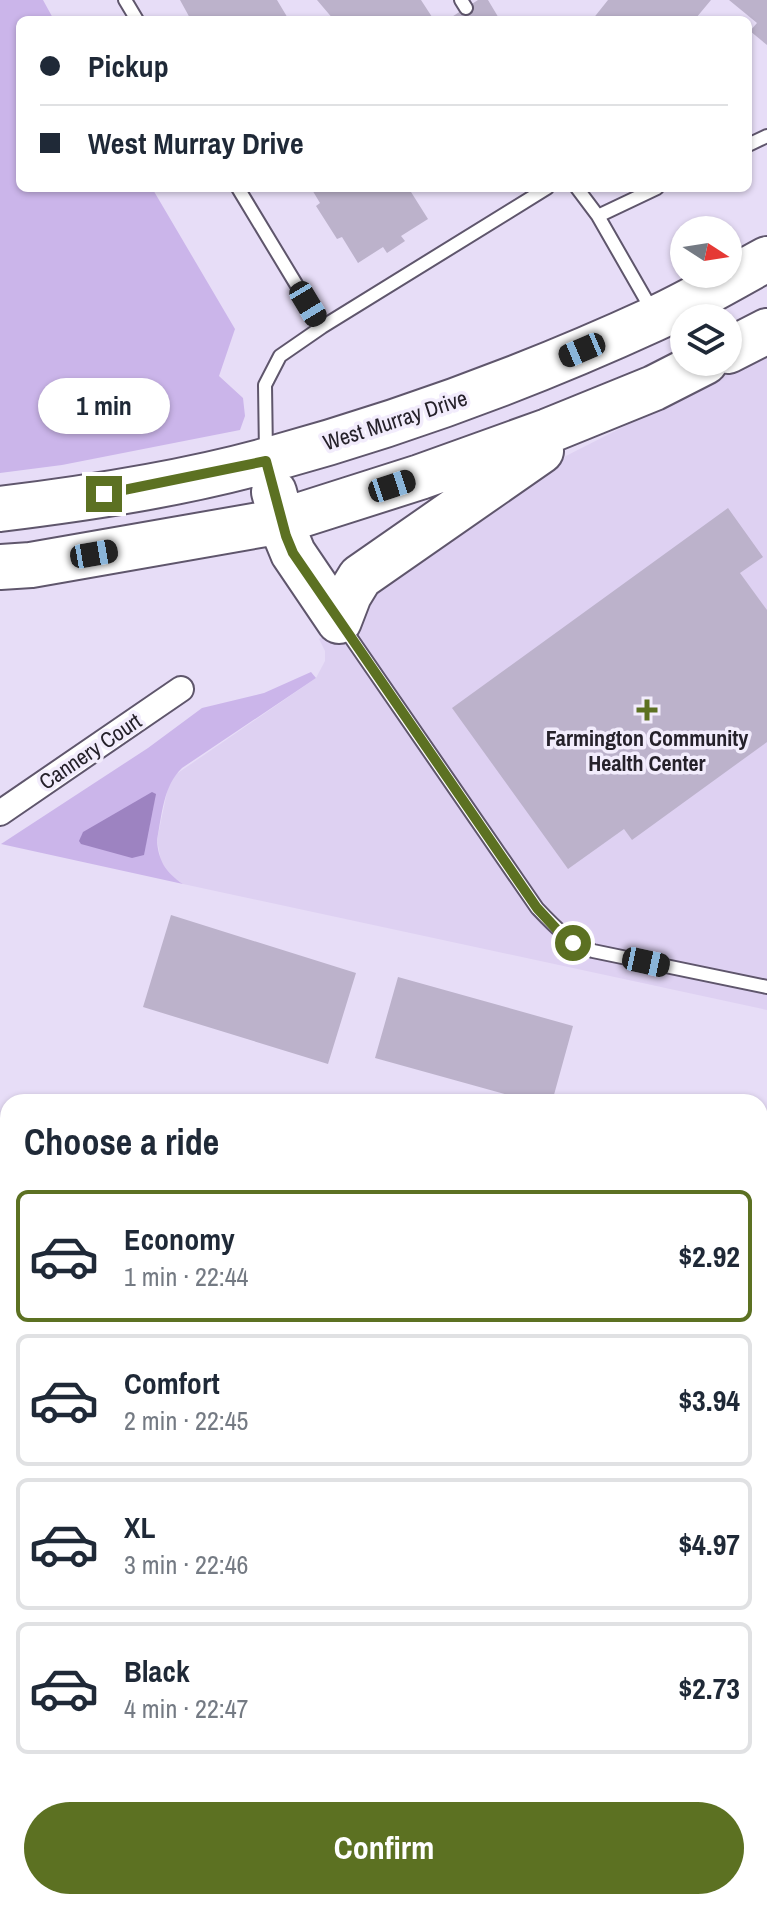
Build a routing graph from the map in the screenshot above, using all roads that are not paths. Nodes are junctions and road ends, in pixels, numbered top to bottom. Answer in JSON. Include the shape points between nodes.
{"nodes":[{"id":1,"x":240,"y":192,"type":"edge"},
{"id":2,"x":541,"y":192,"type":"edge"},
{"id":3,"x":580,"y":192,"type":"edge"},
{"id":4,"x":649,"y":192,"type":"edge"},
{"id":5,"x":598,"y":216,"type":"junction"},
{"id":6,"x":767,"y":259,"type":"edge"},
{"id":7,"x":656,"y":318,"type":"junction"},
{"id":8,"x":322,"y":327,"type":"junction"},
{"id":9,"x":767,"y":331,"type":"edge"},
{"id":10,"x":742,"y":344,"type":"edge"},
{"id":11,"x":678,"y":376,"type":"edge"},
{"id":12,"x":654,"y":388,"type":"junction"},
{"id":13,"x":266,"y":461,"type":"junction"},
{"id":14,"x":0,"y":509,"type":"edge"},
{"id":15,"x":282,"y":521,"type":"junction"},
{"id":16,"x":0,"y":567,"type":"edge"},
{"id":17,"x":339,"y":621,"type":"junction"},
{"id":18,"x":181,"y":689,"type":"dead end"},
{"id":19,"x":0,"y":813,"type":"edge"},
{"id":20,"x":767,"y":987,"type":"edge"}],
"edges":[{"from":1,"to":8,"type":"lane"},
{"from":2,"to":8,"type":"lane"},
{"from":3,"to":5,"type":"lane"},
{"from":4,"to":5,"type":"lane"},
{"from":5,"to":7,"type":"lane"},
{"from":6,"to":7,"type":"highway","name":"West Murray Drive"},
{"from":7,"to":13,"type":"highway","name":"West Murray Drive","via":[[507,382]]},
{"from":8,"to":13,"type":"lane","via":[[280,356],[265,385]]},
{"from":9,"to":10,"type":"highway"},
{"from":11,"to":12,"type":"highway"},
{"from":12,"to":15,"type":"highway","via":[[434,472]]},
{"from":12,"to":17,"type":"highway","via":[[545,448],[360,577]]},
{"from":13,"to":14,"type":"highway","name":"West Murray Drive"},
{"from":13,"to":15,"type":"highway"},
{"from":15,"to":16,"type":"highway"},
{"from":15,"to":17,"type":"highway","via":[[293,553]]},
{"from":17,"to":20,"type":"lane","via":[[537,908],[561,934],[593,951]]},
{"from":18,"to":19,"type":"street","name":"Cannery Court"}]}
